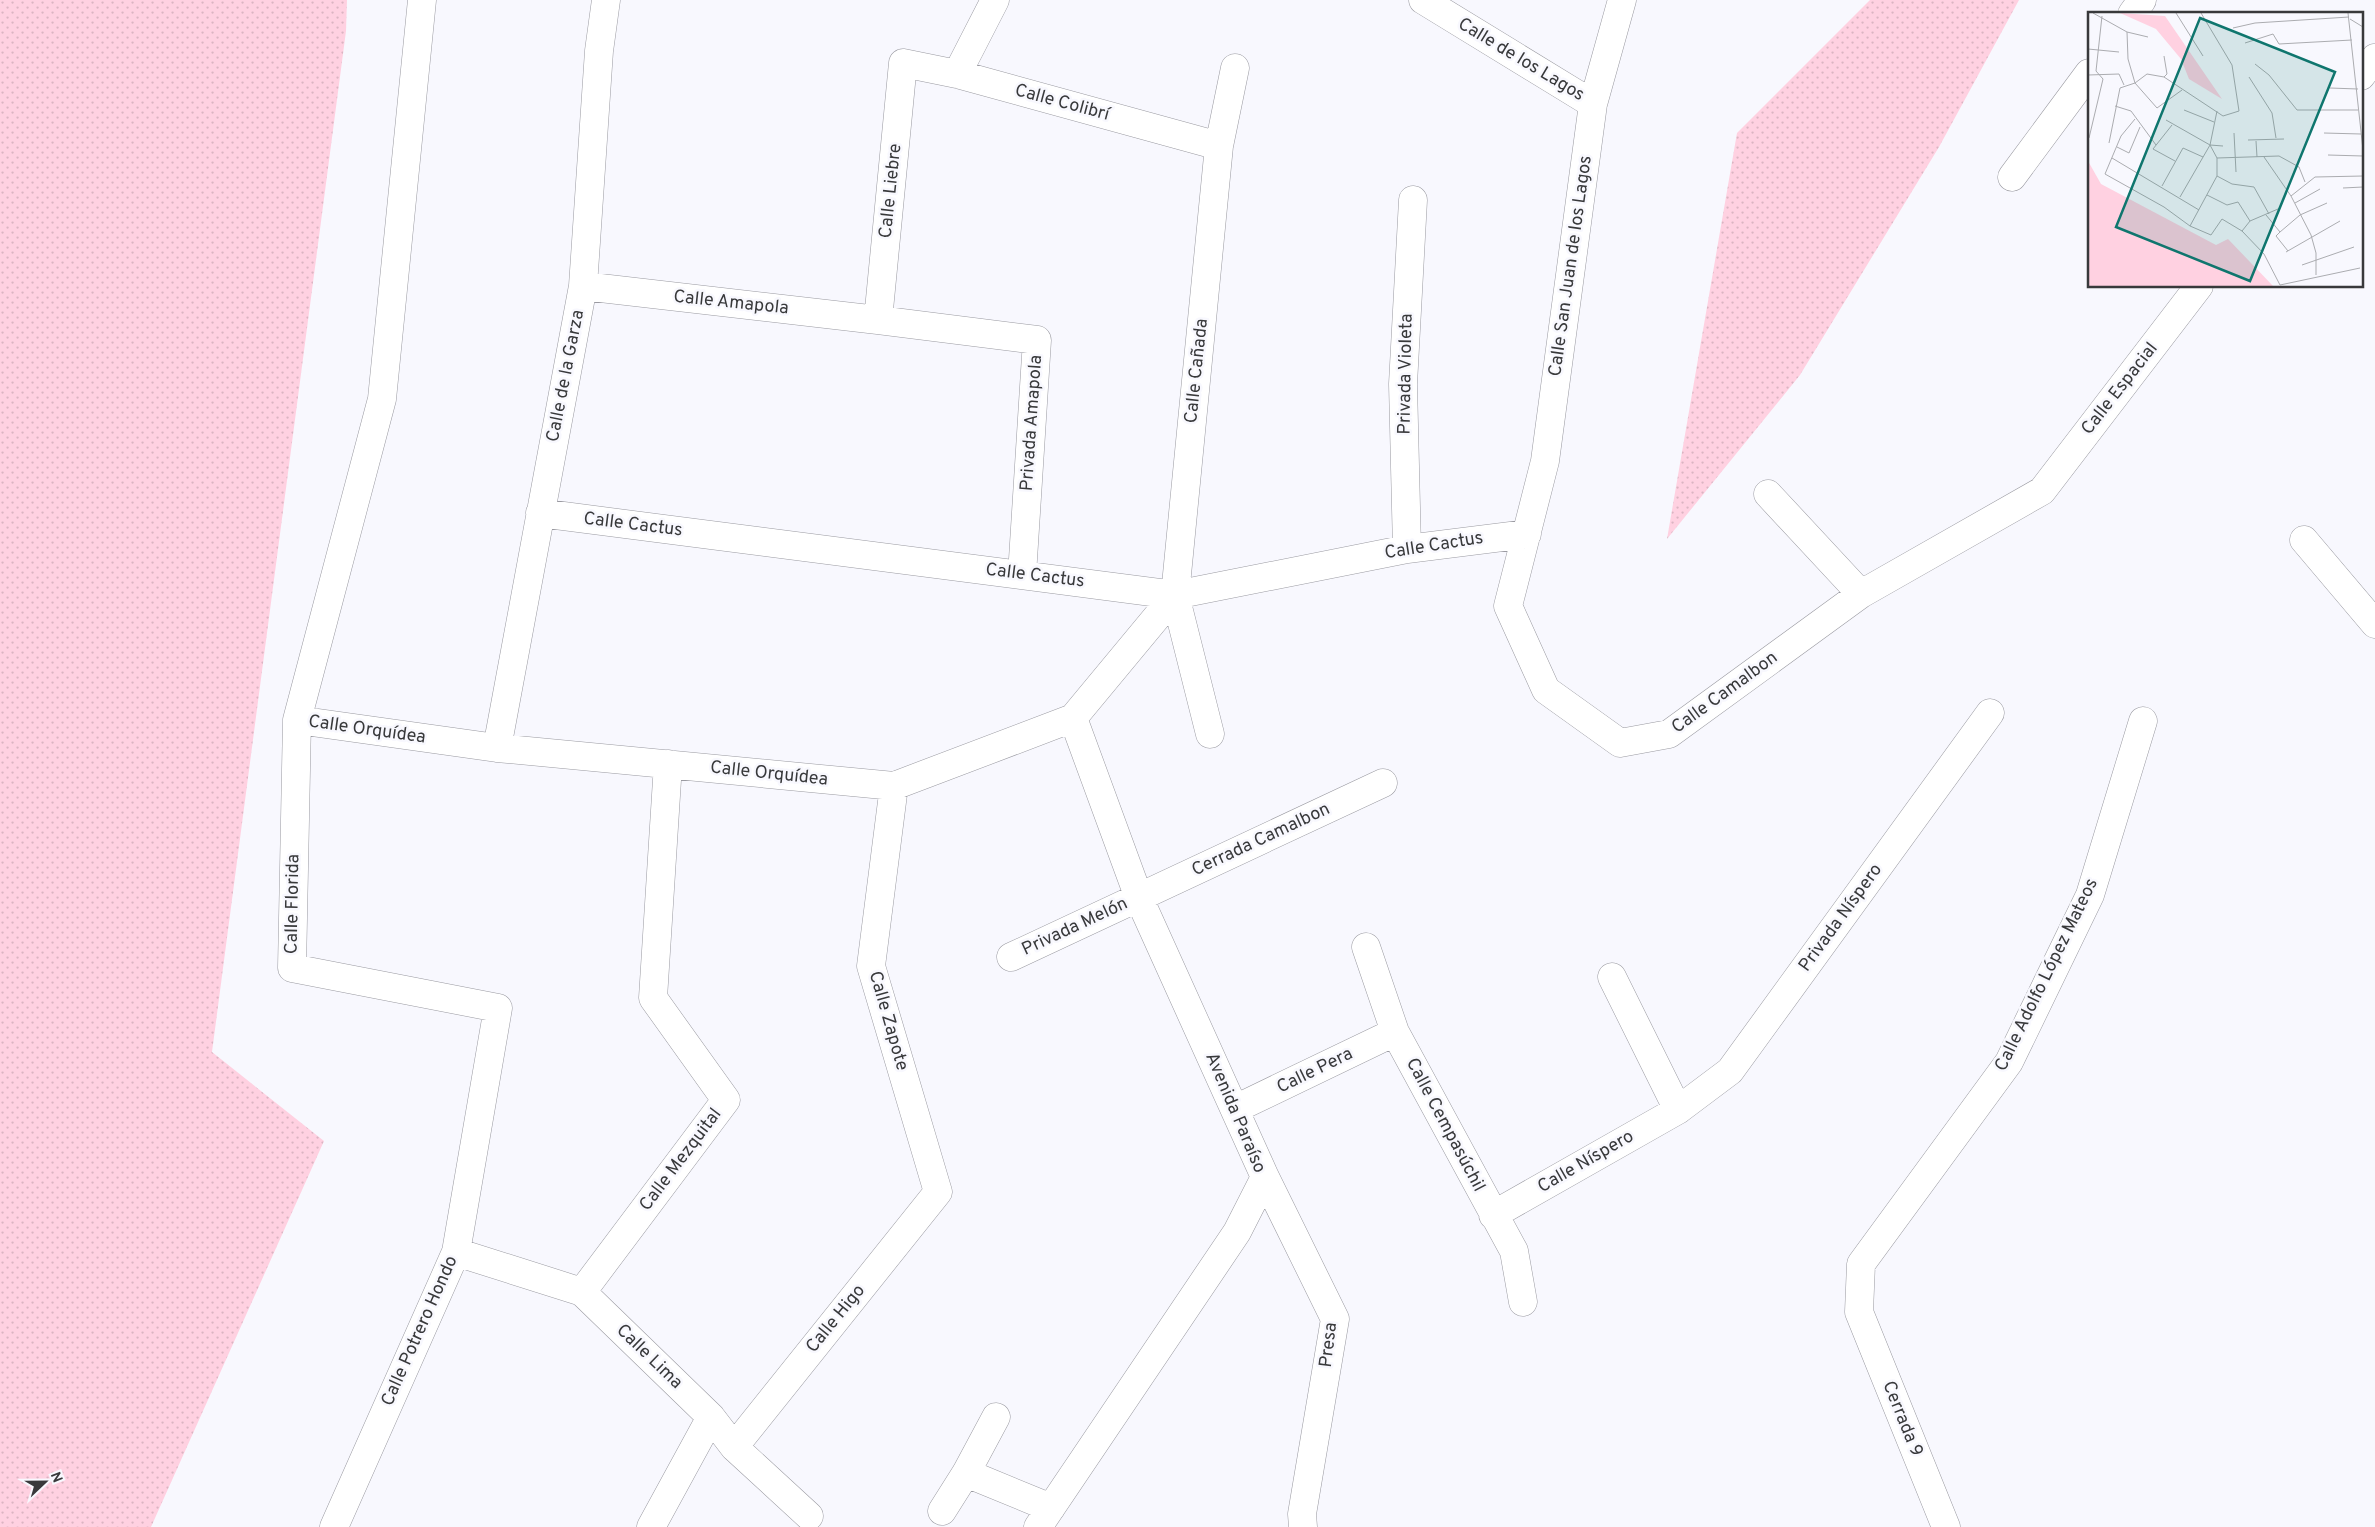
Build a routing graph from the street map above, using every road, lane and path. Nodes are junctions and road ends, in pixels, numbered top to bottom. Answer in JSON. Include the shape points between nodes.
{"nodes":[{"id":1,"x":422,"y":0,"type":"edge"},
{"id":2,"x":606,"y":0,"type":"edge"},
{"id":3,"x":995,"y":0,"type":"edge"},
{"id":4,"x":1423,"y":0,"type":"edge"},
{"id":5,"x":1622,"y":0,"type":"edge"},
{"id":6,"x":2142,"y":0,"type":"edge"},
{"id":7,"x":2133,"y":12,"type":"edge"},
{"id":8,"x":2375,"y":58,"type":"edge"},
{"id":9,"x":903,"y":62,"type":"joint"},
{"id":10,"x":1235,"y":68,"type":"dead end"},
{"id":11,"x":957,"y":74,"type":"junction"},
{"id":12,"x":2088,"y":74,"type":"edge"},
{"id":13,"x":2362,"y":75,"type":"edge"},
{"id":14,"x":1593,"y":104,"type":"junction"},
{"id":15,"x":1219,"y":146,"type":"junction"},
{"id":16,"x":2012,"y":177,"type":"dead end"},
{"id":17,"x":1413,"y":200,"type":"dead end"},
{"id":18,"x":583,"y":286,"type":"junction"},
{"id":19,"x":2197,"y":288,"type":"edge"},
{"id":20,"x":878,"y":320,"type":"junction"},
{"id":21,"x":1768,"y":494,"type":"dead end"},
{"id":22,"x":540,"y":513,"type":"junction"},
{"id":23,"x":1527,"y":534,"type":"junction"},
{"id":24,"x":2304,"y":540,"type":"dead end"},
{"id":25,"x":1407,"y":549,"type":"junction"},
{"id":26,"x":1022,"y":575,"type":"junction"},
{"id":27,"x":1861,"y":594,"type":"junction"},
{"id":28,"x":1174,"y":595,"type":"junction"},
{"id":29,"x":2375,"y":624,"type":"edge"},
{"id":30,"x":1990,"y":713,"type":"dead end"},
{"id":31,"x":1073,"y":718,"type":"junction"},
{"id":32,"x":297,"y":720,"type":"junction"},
{"id":33,"x":2143,"y":721,"type":"dead end"},
{"id":34,"x":1210,"y":734,"type":"dead end"},
{"id":35,"x":497,"y":748,"type":"junction"},
{"id":36,"x":668,"y":764,"type":"junction"},
{"id":37,"x":1383,"y":783,"type":"dead end"},
{"id":38,"x":894,"y":786,"type":"junction"},
{"id":39,"x":1139,"y":898,"type":"junction"},
{"id":40,"x":1366,"y":947,"type":"dead end"},
{"id":41,"x":1011,"y":957,"type":"dead end"},
{"id":42,"x":1612,"y":977,"type":"dead end"},
{"id":43,"x":498,"y":1008,"type":"joint"},
{"id":44,"x":1395,"y":1032,"type":"junction"},
{"id":45,"x":1235,"y":1109,"type":"junction"},
{"id":46,"x":1678,"y":1110,"type":"junction"},
{"id":47,"x":1265,"y":1177,"type":"junction"},
{"id":48,"x":938,"y":1192,"type":"joint"},
{"id":49,"x":1493,"y":1215,"type":"junction"},
{"id":50,"x":456,"y":1252,"type":"junction"},
{"id":51,"x":582,"y":1292,"type":"junction"},
{"id":52,"x":1523,"y":1302,"type":"dead end"},
{"id":53,"x":1858,"y":1312,"type":"joint"},
{"id":54,"x":996,"y":1417,"type":"dead end"},
{"id":55,"x":711,"y":1418,"type":"junction"},
{"id":56,"x":734,"y":1447,"type":"junction"},
{"id":57,"x":966,"y":1473,"type":"junction"},
{"id":58,"x":942,"y":1511,"type":"dead end"},
{"id":59,"x":809,"y":1516,"type":"dead end"},
{"id":60,"x":1044,"y":1518,"type":"edge"},
{"id":61,"x":334,"y":1527,"type":"edge"},
{"id":62,"x":651,"y":1527,"type":"edge"},
{"id":63,"x":1303,"y":1527,"type":"edge"},
{"id":64,"x":1946,"y":1527,"type":"edge"}],
"edges":[{"from":1,"to":32,"type":"street","via":[[382,399]]},
{"from":2,"to":18,"type":"street","name":"Calle de la Garza","via":[[599,51]]},
{"from":3,"to":11,"type":"street"},
{"from":4,"to":14,"type":"street","name":"Calle de los Lagos"},
{"from":5,"to":14,"type":"street","name":"Calle San Juan de los Lagos"},
{"from":6,"to":7,"type":"street"},
{"from":8,"to":13,"type":"street"},
{"from":9,"to":11,"type":"street","name":"Calle Colibrí"},
{"from":9,"to":20,"type":"street","name":"Calle Liebre"},
{"from":10,"to":15,"type":"street","name":"Calle Cañada"},
{"from":11,"to":15,"type":"street","name":"Calle Colibrí"},
{"from":12,"to":16,"type":"street"},
{"from":14,"to":23,"type":"street","name":"Calle San Juan de los Lagos","via":[[1545,461]]},
{"from":15,"to":28,"type":"street","name":"Calle Cañada"},
{"from":17,"to":25,"type":"street","name":"Privada Violeta","via":[[1403,384]]},
{"from":18,"to":20,"type":"street","name":"Calle Amapola"},
{"from":18,"to":22,"type":"street","name":"Calle de la Garza"},
{"from":19,"to":27,"type":"street","name":"Calle Espacial","via":[[2042,491]]},
{"from":20,"to":26,"type":"street","name":"Privada Amapola","via":[[1037,340]]},
{"from":21,"to":27,"type":"street"},
{"from":22,"to":26,"type":"street","name":"Calle Cactus"},
{"from":22,"to":35,"type":"street","name":"Calle de la Garza"},
{"from":23,"to":25,"type":"street","name":"Calle Cactus"},
{"from":23,"to":27,"type":"street","name":"Calle Camalbon","via":[[1508,606],[1546,690],[1620,743],[1669,734]]},
{"from":24,"to":29,"type":"street"},
{"from":25,"to":28,"type":"street","name":"Calle Cactus"},
{"from":26,"to":28,"type":"street","name":"Calle Cactus"},
{"from":28,"to":31,"type":"street","name":"Calle Orquídea"},
{"from":28,"to":34,"type":"street"},
{"from":30,"to":46,"type":"street","name":"Privada Níspero","via":[[1730,1071]]},
{"from":31,"to":38,"type":"street","name":"Calle Orquídea"},
{"from":31,"to":39,"type":"street","name":"Avenida Paraíso"},
{"from":32,"to":35,"type":"street","name":"Calle Orquídea"},
{"from":32,"to":43,"type":"street","name":"Calle Florida","via":[[292,968]]},
{"from":33,"to":53,"type":"street","name":"Calle Adolfo López Mateos","via":[[2085,904],[2009,1062],[1861,1264]]},
{"from":35,"to":36,"type":"street","name":"Calle Orquídea"},
{"from":36,"to":38,"type":"street","name":"Calle Orquídea"},
{"from":36,"to":51,"type":"street","name":"Calle Mezquital","via":[[653,998],[726,1100]]},
{"from":37,"to":39,"type":"street","name":"Cerrada Camalbon"},
{"from":38,"to":48,"type":"street","name":"Calle Zapote","via":[[872,966]]},
{"from":39,"to":41,"type":"street","name":"Privada Melón"},
{"from":39,"to":45,"type":"street","name":"Avenida Paraíso"},
{"from":40,"to":44,"type":"street","name":"Calle Cempasúchil"},
{"from":42,"to":46,"type":"street"},
{"from":43,"to":50,"type":"street","name":"Calle Potrero Hondo"},
{"from":44,"to":45,"type":"street","name":"Calle Pera"},
{"from":44,"to":49,"type":"street","name":"Calle Cempasúchil"},
{"from":45,"to":47,"type":"street","name":"Avenida Paraíso"},
{"from":46,"to":49,"type":"street","name":"Calle Níspero"},
{"from":47,"to":60,"type":"street","name":"Avenida Paraíso","via":[[1237,1232]]},
{"from":47,"to":63,"type":"street","name":"Presa","via":[[1334,1318],[1302,1514]]},
{"from":48,"to":56,"type":"street","name":"Calle Higo"},
{"from":49,"to":52,"type":"street","name":"Calle Cempasúchil","via":[[1514,1251]]},
{"from":50,"to":51,"type":"street","name":"Calle Lima"},
{"from":50,"to":61,"type":"street","name":"Calle Potrero Hondo"},
{"from":51,"to":55,"type":"street","name":"Calle Lima"},
{"from":53,"to":64,"type":"street","name":"Cerrada 9"},
{"from":54,"to":57,"type":"street"},
{"from":55,"to":56,"type":"street","name":"Calle Lima"},
{"from":55,"to":62,"type":"street"},
{"from":56,"to":59,"type":"street","name":"Calle Lima"},
{"from":57,"to":58,"type":"street"},
{"from":57,"to":60,"type":"street"}]}
